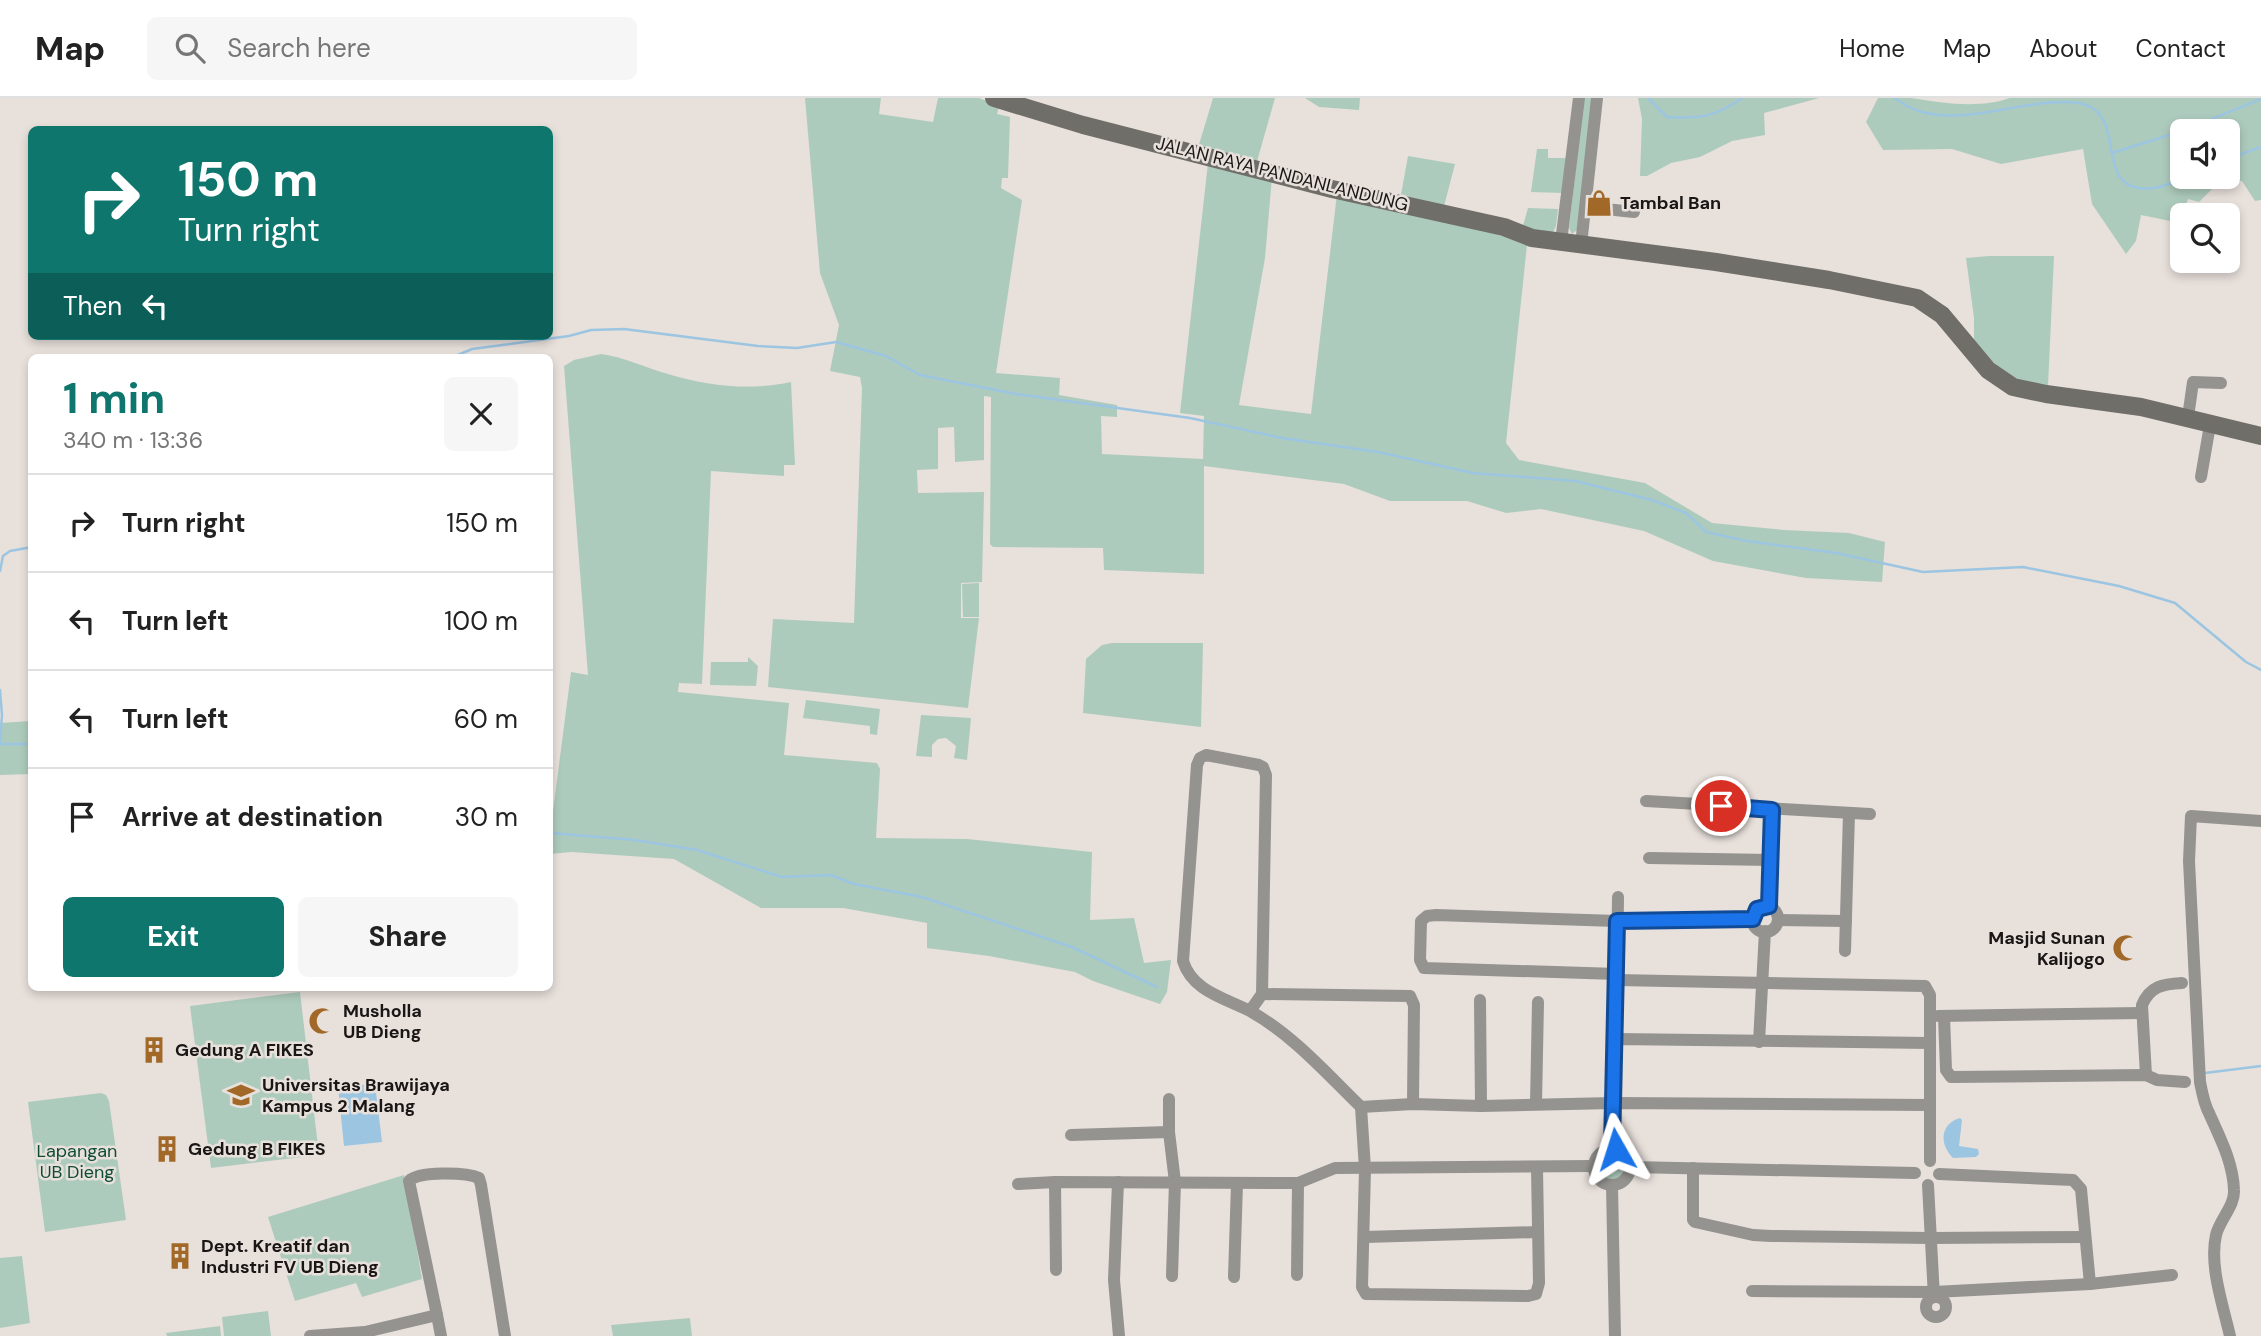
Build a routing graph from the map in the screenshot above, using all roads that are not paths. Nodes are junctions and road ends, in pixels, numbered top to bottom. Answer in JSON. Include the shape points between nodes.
{"nodes":[{"id":1,"x":994,"y":98,"type":"edge"},
{"id":2,"x":1579,"y":98,"type":"edge"},
{"id":3,"x":1597,"y":98,"type":"edge"},
{"id":4,"x":1586,"y":207,"type":"junction"},
{"id":5,"x":1634,"y":212,"type":"dead end"},
{"id":6,"x":1571,"y":243,"type":"junction"},
{"id":7,"x":2221,"y":383,"type":"dead end"},
{"id":8,"x":2188,"y":417,"type":"junction"},
{"id":9,"x":2210,"y":425,"type":"junction"},
{"id":10,"x":2261,"y":436,"type":"edge"},
{"id":11,"x":2201,"y":477,"type":"dead end"},
{"id":12,"x":1646,"y":801,"type":"dead end"},
{"id":13,"x":1772,"y":810,"type":"junction"},
{"id":14,"x":1849,"y":813,"type":"junction"},
{"id":15,"x":1870,"y":814,"type":"dead end"},
{"id":16,"x":2261,"y":821,"type":"edge"},
{"id":17,"x":1649,"y":858,"type":"dead end"},
{"id":18,"x":1771,"y":860,"type":"junction"},
{"id":19,"x":1618,"y":897,"type":"dead end"},
{"id":20,"x":1769,"y":906,"type":"junction"},
{"id":21,"x":1753,"y":919,"type":"junction"},
{"id":22,"x":1778,"y":920,"type":"junction"},
{"id":23,"x":1617,"y":921,"type":"junction"},
{"id":24,"x":1846,"y":921,"type":"junction"},
{"id":25,"x":1765,"y":931,"type":"junction"},
{"id":26,"x":1845,"y":951,"type":"dead end"},
{"id":27,"x":1617,"y":977,"type":"junction"},
{"id":28,"x":2182,"y":983,"type":"dead end"},
{"id":29,"x":1763,"y":984,"type":"junction"},
{"id":30,"x":1262,"y":994,"type":"junction"},
{"id":31,"x":1480,"y":1000,"type":"dead end"},
{"id":32,"x":1538,"y":1002,"type":"dead end"},
{"id":33,"x":1250,"y":1012,"type":"junction"},
{"id":34,"x":2142,"y":1013,"type":"junction"},
{"id":35,"x":1937,"y":1016,"type":"junction"},
{"id":36,"x":1616,"y":1039,"type":"junction"},
{"id":37,"x":1759,"y":1042,"type":"junction"},
{"id":38,"x":1930,"y":1043,"type":"junction"},
{"id":39,"x":2146,"y":1075,"type":"junction"},
{"id":40,"x":2185,"y":1082,"type":"dead end"},
{"id":41,"x":1169,"y":1099,"type":"dead end"},
{"id":42,"x":1613,"y":1103,"type":"junction"},
{"id":43,"x":1413,"y":1104,"type":"junction"},
{"id":44,"x":1536,"y":1104,"type":"junction"},
{"id":45,"x":1930,"y":1105,"type":"junction"},
{"id":46,"x":1481,"y":1106,"type":"junction"},
{"id":47,"x":1360,"y":1107,"type":"junction"},
{"id":48,"x":1169,"y":1132,"type":"junction"},
{"id":49,"x":1071,"y":1135,"type":"dead end"},
{"id":50,"x":1612,"y":1148,"type":"junction"},
{"id":51,"x":1930,"y":1161,"type":"junction"},
{"id":52,"x":1594,"y":1166,"type":"junction"},
{"id":53,"x":1631,"y":1167,"type":"junction"},
{"id":54,"x":1366,"y":1168,"type":"junction"},
{"id":55,"x":1537,"y":1168,"type":"junction"},
{"id":56,"x":1693,"y":1168,"type":"junction"},
{"id":57,"x":1915,"y":1173,"type":"junction"},
{"id":58,"x":1939,"y":1174,"type":"junction"},
{"id":59,"x":1055,"y":1182,"type":"junction"},
{"id":60,"x":1118,"y":1182,"type":"junction"},
{"id":61,"x":1175,"y":1182,"type":"junction"},
{"id":62,"x":1298,"y":1183,"type":"junction"},
{"id":63,"x":1018,"y":1184,"type":"dead end"},
{"id":64,"x":1237,"y":1184,"type":"junction"},
{"id":65,"x":1612,"y":1185,"type":"junction"},
{"id":66,"x":1928,"y":1185,"type":"junction"},
{"id":67,"x":1538,"y":1232,"type":"junction"},
{"id":68,"x":1365,"y":1237,"type":"junction"},
{"id":69,"x":2085,"y":1237,"type":"junction"},
{"id":70,"x":1931,"y":1238,"type":"junction"},
{"id":71,"x":1056,"y":1269,"type":"dead end"},
{"id":72,"x":1297,"y":1275,"type":"dead end"},
{"id":73,"x":2172,"y":1275,"type":"dead end"},
{"id":74,"x":1172,"y":1276,"type":"dead end"},
{"id":75,"x":1234,"y":1277,"type":"dead end"},
{"id":76,"x":2090,"y":1284,"type":"junction"},
{"id":77,"x":1752,"y":1291,"type":"dead end"},
{"id":78,"x":1934,"y":1295,"type":"junction"},
{"id":79,"x":437,"y":1315,"type":"junction"},
{"id":80,"x":310,"y":1336,"type":"edge"},
{"id":81,"x":441,"y":1336,"type":"edge"},
{"id":82,"x":505,"y":1336,"type":"edge"},
{"id":83,"x":1119,"y":1336,"type":"edge"},
{"id":84,"x":1615,"y":1336,"type":"edge"},
{"id":85,"x":2230,"y":1336,"type":"edge"}],
"edges":[{"from":1,"to":6,"type":"street","name":"JALAN RAYA PANDANLANDUNG","via":[[1332,189],[1504,227],[1532,238]]},
{"from":2,"to":6,"type":"street"},
{"from":3,"to":4,"type":"street"},
{"from":4,"to":5,"type":"street"},
{"from":4,"to":6,"type":"street"},
{"from":6,"to":8,"type":"street","name":"JALAN RAYA PANDANLANDUNG","via":[[1716,262],[1917,298],[1942,316],[1988,370],[2012,387]]},
{"from":7,"to":8,"type":"street","via":[[2193,382]]},
{"from":8,"to":9,"type":"street","name":"JALAN RAYA PANDANLANDUNG"},
{"from":9,"to":10,"type":"street","name":"JALAN RAYA PANDANLANDUNG"},
{"from":9,"to":11,"type":"street"},
{"from":12,"to":13,"type":"street"},
{"from":13,"to":14,"type":"street"},
{"from":13,"to":18,"type":"street"},
{"from":14,"to":15,"type":"street"},
{"from":14,"to":24,"type":"street"},
{"from":16,"to":85,"type":"street","via":[[2191,816],[2189,861],[2200,1082],[2234,1185],[2234,1195],[2216,1233],[2215,1253]]},
{"from":17,"to":18,"type":"street"},
{"from":18,"to":20,"type":"street"},
{"from":19,"to":23,"type":"street"},
{"from":20,"to":21,"type":"street","via":[[1757,909]]},
{"from":20,"to":22,"type":"street"},
{"from":21,"to":23,"type":"street"},
{"from":21,"to":25,"type":"street","via":[[1755,926]]},
{"from":22,"to":24,"type":"street"},
{"from":22,"to":25,"type":"street"},
{"from":23,"to":27,"type":"street"},
{"from":23,"to":27,"type":"street","via":[[1427,916],[1421,921],[1420,961],[1427,969]]},
{"from":24,"to":26,"type":"street"},
{"from":25,"to":29,"type":"street"},
{"from":27,"to":29,"type":"street"},
{"from":27,"to":36,"type":"street"},
{"from":28,"to":34,"type":"street","via":[[2153,988]]},
{"from":29,"to":35,"type":"street","via":[[1920,985],[1930,995]]},
{"from":29,"to":37,"type":"street"},
{"from":30,"to":33,"type":"street"},
{"from":30,"to":33,"type":"street","via":[[1265,770],[1206,755],[1197,765],[1183,961],[1196,982]]},
{"from":30,"to":43,"type":"street","via":[[1410,996],[1414,1005]]},
{"from":31,"to":46,"type":"street"},
{"from":32,"to":44,"type":"street"},
{"from":33,"to":47,"type":"street","via":[[1293,1042]]},
{"from":34,"to":35,"type":"street"},
{"from":34,"to":39,"type":"street"},
{"from":35,"to":38,"type":"street"},
{"from":35,"to":39,"type":"street","via":[[1951,1077]]},
{"from":36,"to":37,"type":"street"},
{"from":36,"to":42,"type":"street"},
{"from":37,"to":38,"type":"street"},
{"from":38,"to":45,"type":"street"},
{"from":39,"to":40,"type":"street"},
{"from":41,"to":48,"type":"street"},
{"from":42,"to":44,"type":"street"},
{"from":42,"to":45,"type":"street"},
{"from":42,"to":50,"type":"street"},
{"from":43,"to":46,"type":"street"},
{"from":43,"to":47,"type":"street"},
{"from":44,"to":46,"type":"street"},
{"from":45,"to":51,"type":"street"},
{"from":47,"to":54,"type":"street"},
{"from":48,"to":49,"type":"street"},
{"from":48,"to":61,"type":"street"},
{"from":50,"to":52,"type":"street","via":[[1599,1154]]},
{"from":50,"to":53,"type":"street","via":[[1627,1155]]},
{"from":51,"to":57,"type":"street","via":[[1918,1165]]},
{"from":51,"to":58,"type":"street"},
{"from":52,"to":55,"type":"street"},
{"from":52,"to":65,"type":"street","via":[[1599,1179]]},
{"from":53,"to":56,"type":"street"},
{"from":53,"to":65,"type":"street","via":[[1625,1180]]},
{"from":54,"to":55,"type":"street"},
{"from":54,"to":62,"type":"street","via":[[1335,1168]]},
{"from":54,"to":68,"type":"street"},
{"from":55,"to":67,"type":"street"},
{"from":56,"to":57,"type":"street"},
{"from":56,"to":70,"type":"street","via":[[1695,1222],[1753,1235]]},
{"from":57,"to":66,"type":"street","via":[[1917,1180]]},
{"from":58,"to":66,"type":"street"},
{"from":58,"to":69,"type":"street","via":[[2073,1180],[2081,1189]]},
{"from":59,"to":60,"type":"street"},
{"from":59,"to":63,"type":"street"},
{"from":59,"to":71,"type":"street"},
{"from":60,"to":61,"type":"street"},
{"from":60,"to":83,"type":"street","via":[[1114,1280]]},
{"from":61,"to":64,"type":"street"},
{"from":61,"to":74,"type":"street"},
{"from":62,"to":64,"type":"street"},
{"from":62,"to":72,"type":"street"},
{"from":64,"to":75,"type":"street"},
{"from":65,"to":84,"type":"street"},
{"from":66,"to":70,"type":"street"},
{"from":67,"to":68,"type":"street"},
{"from":67,"to":68,"type":"street","via":[[1539,1290],[1534,1296],[1366,1294],[1362,1287]]},
{"from":69,"to":70,"type":"street"},
{"from":69,"to":76,"type":"street"},
{"from":70,"to":78,"type":"street"},
{"from":73,"to":76,"type":"street"},
{"from":76,"to":78,"type":"street"},
{"from":77,"to":78,"type":"street"},
{"from":79,"to":80,"type":"street","via":[[365,1332]]},
{"from":79,"to":81,"type":"street"},
{"from":79,"to":82,"type":"street","via":[[409,1181],[416,1176],[469,1174],[479,1178]]}]}
